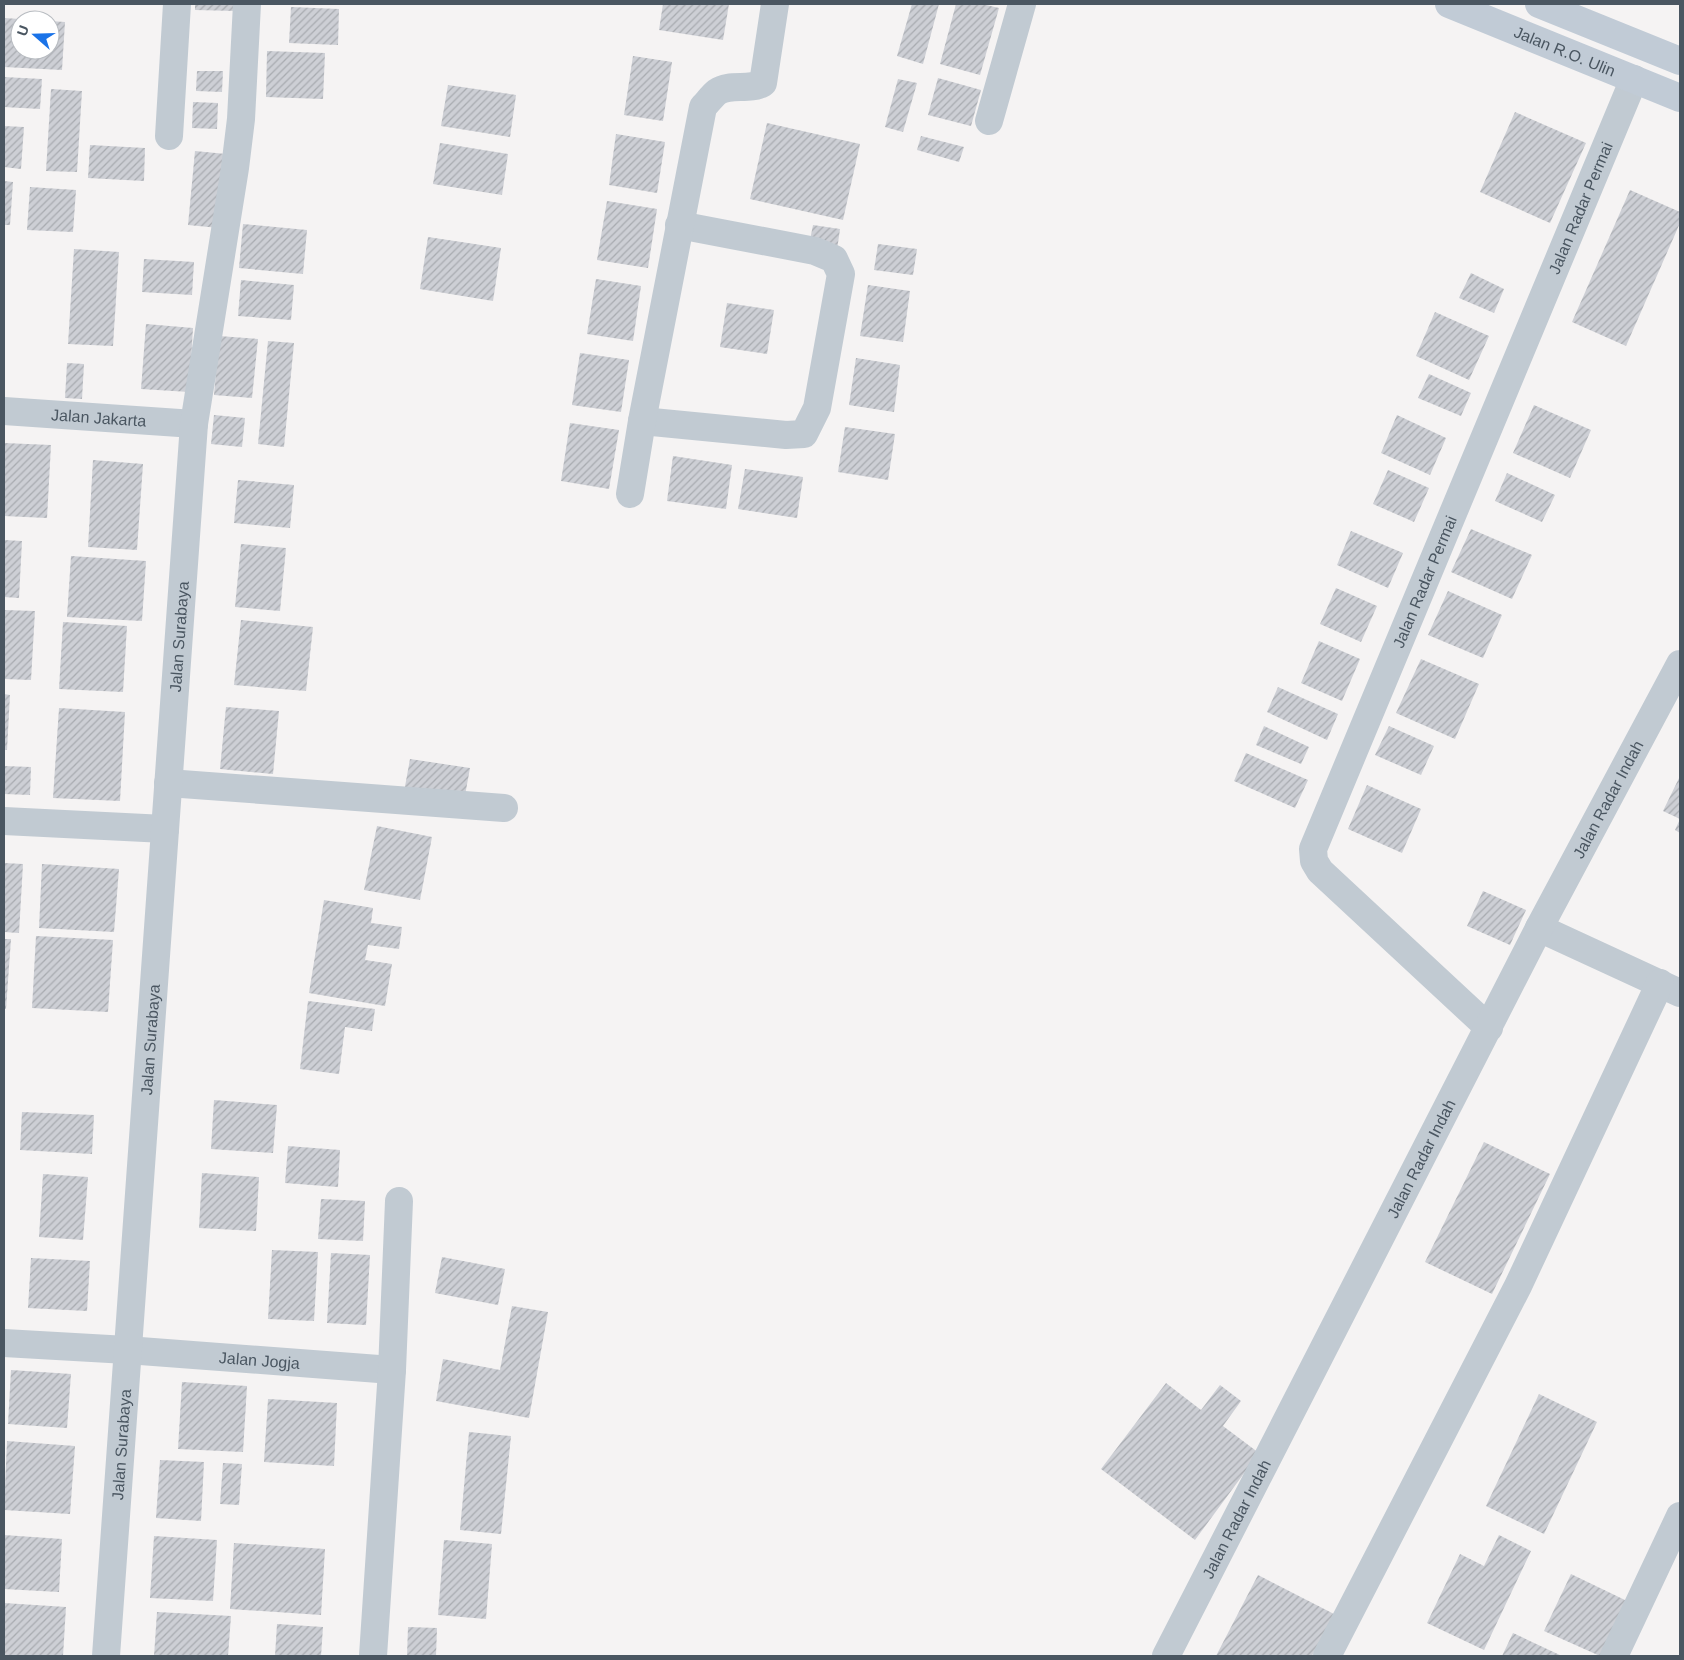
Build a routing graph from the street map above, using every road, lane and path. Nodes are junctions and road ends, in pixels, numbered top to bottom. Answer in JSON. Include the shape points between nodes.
{"nodes":[{"id":1,"x":177,"y":4,"type":"edge"},
{"id":2,"x":247,"y":4,"type":"edge"},
{"id":3,"x":775,"y":4,"type":"edge"},
{"id":4,"x":1022,"y":4,"type":"edge"},
{"id":5,"x":1449,"y":4,"type":"edge"},
{"id":6,"x":1538,"y":4,"type":"edge"},
{"id":7,"x":1488,"y":11,"type":"edge"},
{"id":8,"x":1680,"y":62,"type":"edge"},
{"id":9,"x":1634,"y":79,"type":"junction"},
{"id":10,"x":1680,"y":98,"type":"edge"},
{"id":11,"x":989,"y":120,"type":"dead end"},
{"id":12,"x":169,"y":136,"type":"dead end"},
{"id":13,"x":679,"y":225,"type":"junction"},
{"id":14,"x":4,"y":411,"type":"edge"},
{"id":15,"x":642,"y":421,"type":"junction"},
{"id":16,"x":194,"y":424,"type":"junction"},
{"id":17,"x":630,"y":494,"type":"dead end"},
{"id":18,"x":1680,"y":664,"type":"edge"},
{"id":19,"x":168,"y":783,"type":"junction"},
{"id":20,"x":504,"y":808,"type":"dead end"},
{"id":21,"x":4,"y":821,"type":"edge"},
{"id":22,"x":165,"y":829,"type":"junction"},
{"id":23,"x":1540,"y":928,"type":"junction"},
{"id":24,"x":1670,"y":988,"type":"edge"},
{"id":25,"x":1490,"y":1028,"type":"junction"},
{"id":26,"x":399,"y":1201,"type":"dead end"},
{"id":27,"x":4,"y":1343,"type":"edge"},
{"id":28,"x":127,"y":1350,"type":"junction"},
{"id":29,"x":392,"y":1370,"type":"junction"},
{"id":30,"x":1680,"y":1516,"type":"edge"},
{"id":31,"x":106,"y":1656,"type":"edge"},
{"id":32,"x":373,"y":1656,"type":"edge"},
{"id":33,"x":1166,"y":1656,"type":"edge"},
{"id":34,"x":1327,"y":1656,"type":"edge"},
{"id":35,"x":1614,"y":1656,"type":"edge"}],
"edges":[{"from":1,"to":12,"type":"street"},
{"from":2,"to":16,"type":"street","name":"Jalan Surabaya","via":[[235,168]]},
{"from":3,"to":13,"type":"street","via":[[763,83],[755,88],[717,92],[703,107]]},
{"from":4,"to":11,"type":"street"},
{"from":5,"to":7,"type":"main road","name":"Jalan R.O. Ulin"},
{"from":6,"to":8,"type":"main road","name":"Jalan R.O. Ulin"},
{"from":7,"to":9,"type":"main road","name":"Jalan R.O. Ulin"},
{"from":9,"to":10,"type":"main road","name":"Jalan R.O. Ulin"},
{"from":9,"to":25,"type":"street","name":"Jalan Radar Permai","via":[[1313,849],[1314,861],[1320,871]]},
{"from":13,"to":15,"type":"street"},
{"from":13,"to":15,"type":"street","via":[[815,251],[834,259],[841,274],[817,408],[804,434]]},
{"from":14,"to":16,"type":"street","name":"Jalan Jakarta"},
{"from":15,"to":17,"type":"street"},
{"from":16,"to":19,"type":"street","name":"Jalan Surabaya"},
{"from":18,"to":23,"type":"street","name":"Jalan Radar Indah"},
{"from":19,"to":20,"type":"street"},
{"from":19,"to":22,"type":"street","name":"Jalan Surabaya"},
{"from":21,"to":22,"type":"street"},
{"from":22,"to":28,"type":"street","name":"Jalan Surabaya"},
{"from":23,"to":24,"type":"street"},
{"from":23,"to":25,"type":"street","name":"Jalan Radar Indah"},
{"from":24,"to":34,"type":"street"},
{"from":25,"to":33,"type":"street","name":"Jalan Radar Indah"},
{"from":26,"to":29,"type":"street"},
{"from":27,"to":28,"type":"street","name":"Jalan Jogja"},
{"from":28,"to":29,"type":"street","name":"Jalan Jogja"},
{"from":28,"to":31,"type":"street","name":"Jalan Surabaya"},
{"from":29,"to":32,"type":"street"},
{"from":30,"to":35,"type":"street"}]}
